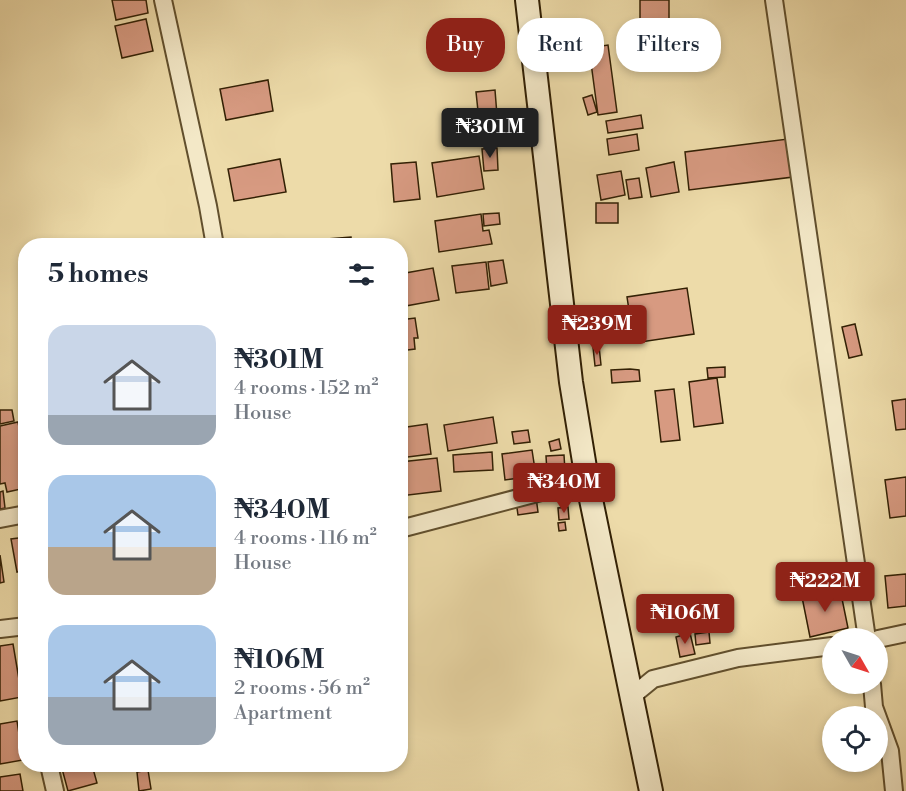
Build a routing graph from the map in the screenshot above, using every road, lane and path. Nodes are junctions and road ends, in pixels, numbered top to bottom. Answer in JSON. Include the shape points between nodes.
{"nodes":[{"id":1,"x":163,"y":0,"type":"edge"},
{"id":2,"x":527,"y":0,"type":"edge"},
{"id":3,"x":774,"y":0,"type":"edge"},
{"id":4,"x":214,"y":238,"type":"edge"},
{"id":5,"x":587,"y":480,"type":"junction"},
{"id":6,"x":18,"y":516,"type":"edge"},
{"id":7,"x":0,"y":519,"type":"edge"},
{"id":8,"x":408,"y":527,"type":"edge"},
{"id":9,"x":18,"y":627,"type":"edge"},
{"id":10,"x":0,"y":628,"type":"edge"},
{"id":11,"x":865,"y":628,"type":"edge"},
{"id":12,"x":906,"y":633,"type":"edge"},
{"id":13,"x":888,"y":637,"type":"edge"},
{"id":14,"x":822,"y":647,"type":"edge"},
{"id":15,"x":873,"y":694,"type":"edge"},
{"id":16,"x":631,"y":697,"type":"junction"},
{"id":17,"x":51,"y":772,"type":"edge"},
{"id":18,"x":55,"y":791,"type":"edge"},
{"id":19,"x":651,"y":791,"type":"edge"},
{"id":20,"x":894,"y":791,"type":"edge"}],
"edges":[{"from":1,"to":4,"type":"street"},
{"from":2,"to":5,"type":"main road","via":[[571,382]]},
{"from":3,"to":11,"type":"street"},
{"from":5,"to":8,"type":"street"},
{"from":5,"to":16,"type":"main road"},
{"from":6,"to":7,"type":"street"},
{"from":9,"to":10,"type":"street"},
{"from":12,"to":13,"type":"street"},
{"from":14,"to":16,"type":"street","via":[[738,658],[653,679]]},
{"from":15,"to":20,"type":"street","via":[[890,751]]},
{"from":16,"to":19,"type":"main road"},
{"from":17,"to":18,"type":"street"}]}
